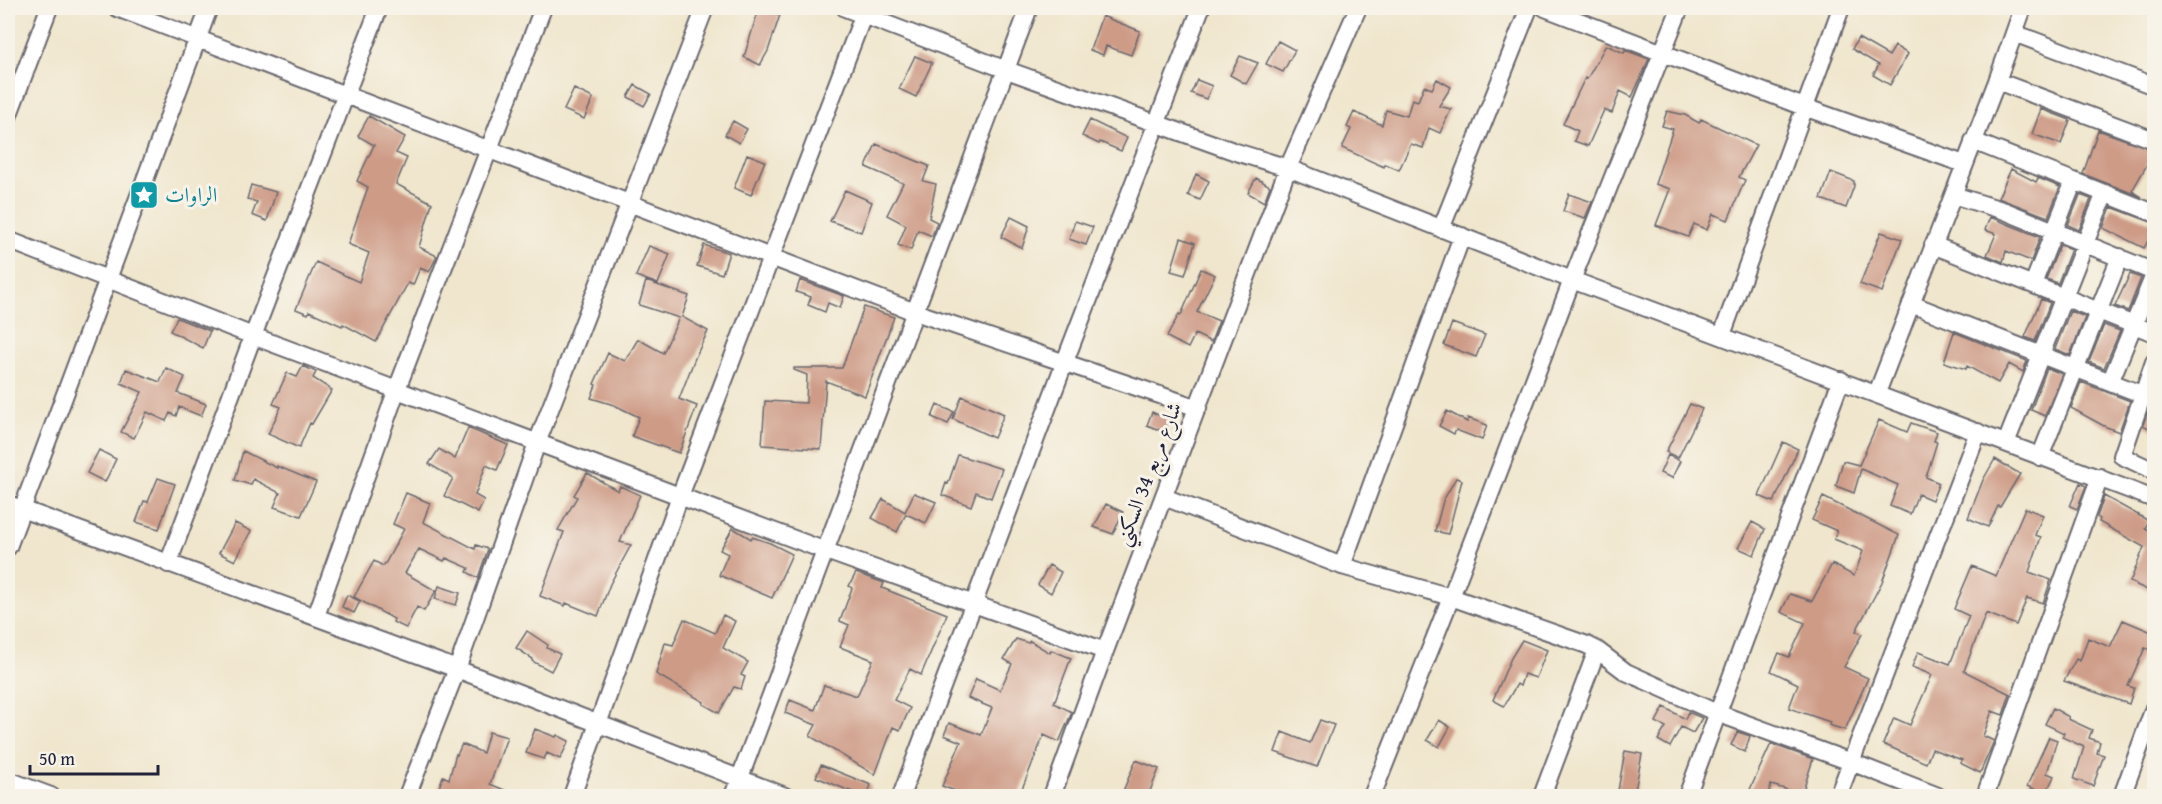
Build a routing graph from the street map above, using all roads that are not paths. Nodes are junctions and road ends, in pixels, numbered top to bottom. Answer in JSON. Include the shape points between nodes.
{"nodes":[{"id":1,"x":49,"y":8,"type":"edge"},
{"id":2,"x":117,"y":8,"type":"edge"},
{"id":3,"x":209,"y":8,"type":"edge"},
{"id":4,"x":379,"y":8,"type":"edge"},
{"id":5,"x":543,"y":8,"type":"edge"},
{"id":6,"x":705,"y":8,"type":"edge"},
{"id":7,"x":845,"y":8,"type":"edge"},
{"id":8,"x":1029,"y":8,"type":"edge"},
{"id":9,"x":1201,"y":8,"type":"edge"},
{"id":10,"x":1358,"y":8,"type":"edge"},
{"id":11,"x":1529,"y":8,"type":"edge"},
{"id":12,"x":1545,"y":8,"type":"edge"},
{"id":13,"x":1680,"y":8,"type":"edge"},
{"id":14,"x":1841,"y":8,"type":"edge"},
{"id":15,"x":2023,"y":8,"type":"edge"},
{"id":16,"x":865,"y":11,"type":"edge"},
{"id":17,"x":2014,"y":33,"type":"junction"},
{"id":18,"x":197,"y":38,"type":"junction"},
{"id":19,"x":1662,"y":53,"type":"junction"},
{"id":20,"x":1004,"y":69,"type":"junction"},
{"id":21,"x":1997,"y":81,"type":"junction"},
{"id":22,"x":2154,"y":86,"type":"edge"},
{"id":23,"x":345,"y":94,"type":"junction"},
{"id":24,"x":1804,"y":107,"type":"junction"},
{"id":25,"x":8,"y":117,"type":"edge"},
{"id":26,"x":1155,"y":123,"type":"junction"},
{"id":27,"x":2154,"y":140,"type":"edge"},
{"id":28,"x":1973,"y":141,"type":"junction"},
{"id":29,"x":488,"y":151,"type":"junction"},
{"id":30,"x":1964,"y":164,"type":"junction"},
{"id":31,"x":1288,"y":168,"type":"junction"},
{"id":32,"x":2074,"y":181,"type":"junction"},
{"id":33,"x":2104,"y":193,"type":"junction"},
{"id":34,"x":1953,"y":195,"type":"junction"},
{"id":35,"x":629,"y":202,"type":"junction"},
{"id":36,"x":2154,"y":213,"type":"edge"},
{"id":37,"x":1441,"y":229,"type":"junction"},
{"id":38,"x":2054,"y":231,"type":"junction"},
{"id":39,"x":1462,"y":236,"type":"junction"},
{"id":40,"x":8,"y":240,"type":"edge"},
{"id":41,"x":2085,"y":243,"type":"junction"},
{"id":42,"x":1933,"y":245,"type":"junction"},
{"id":43,"x":2120,"y":257,"type":"junction"},
{"id":44,"x":770,"y":258,"type":"junction"},
{"id":45,"x":2154,"y":274,"type":"edge"},
{"id":46,"x":1572,"y":279,"type":"junction"},
{"id":47,"x":107,"y":280,"type":"junction"},
{"id":48,"x":2033,"y":285,"type":"junction"},
{"id":49,"x":2064,"y":297,"type":"junction"},
{"id":50,"x":1911,"y":304,"type":"junction"},
{"id":51,"x":2099,"y":310,"type":"junction"},
{"id":52,"x":915,"y":312,"type":"junction"},
{"id":53,"x":2134,"y":324,"type":"junction"},
{"id":54,"x":2154,"y":333,"type":"edge"},
{"id":55,"x":1722,"y":335,"type":"junction"},
{"id":56,"x":253,"y":336,"type":"junction"},
{"id":57,"x":2041,"y":354,"type":"junction"},
{"id":58,"x":2154,"y":362,"type":"edge"},
{"id":59,"x":1064,"y":364,"type":"junction"},
{"id":60,"x":2076,"y":367,"type":"junction"},
{"id":61,"x":1841,"y":380,"type":"junction"},
{"id":62,"x":2111,"y":380,"type":"junction"},
{"id":63,"x":397,"y":388,"type":"junction"},
{"id":64,"x":1877,"y":393,"type":"junction"},
{"id":65,"x":2149,"y":396,"type":"edge"},
{"id":66,"x":1198,"y":408,"type":"junction"},
{"id":67,"x":1978,"y":432,"type":"junction"},
{"id":68,"x":537,"y":443,"type":"junction"},
{"id":69,"x":2006,"y":443,"type":"junction"},
{"id":70,"x":2154,"y":453,"type":"edge"},
{"id":71,"x":2040,"y":457,"type":"junction"},
{"id":72,"x":2151,"y":470,"type":"edge"},
{"id":73,"x":2100,"y":477,"type":"junction"},
{"id":74,"x":680,"y":496,"type":"junction"},
{"id":75,"x":1164,"y":497,"type":"junction"},
{"id":76,"x":2154,"y":499,"type":"edge"},
{"id":77,"x":15,"y":507,"type":"edge"},
{"id":78,"x":8,"y":547,"type":"edge"},
{"id":79,"x":826,"y":551,"type":"junction"},
{"id":80,"x":168,"y":564,"type":"junction"},
{"id":81,"x":1342,"y":566,"type":"junction"},
{"id":82,"x":1451,"y":597,"type":"junction"},
{"id":83,"x":972,"y":604,"type":"junction"},
{"id":84,"x":316,"y":616,"type":"junction"},
{"id":85,"x":1597,"y":650,"type":"junction"},
{"id":86,"x":1105,"y":651,"type":"junction"},
{"id":87,"x":457,"y":669,"type":"junction"},
{"id":88,"x":2154,"y":708,"type":"edge"},
{"id":89,"x":1717,"y":713,"type":"junction"},
{"id":90,"x":599,"y":724,"type":"junction"},
{"id":91,"x":1851,"y":762,"type":"junction"},
{"id":92,"x":740,"y":778,"type":"junction"},
{"id":93,"x":8,"y":780,"type":"edge"},
{"id":94,"x":51,"y":796,"type":"edge"},
{"id":95,"x":407,"y":796,"type":"edge"},
{"id":96,"x":572,"y":796,"type":"edge"},
{"id":97,"x":733,"y":796,"type":"edge"},
{"id":98,"x":785,"y":796,"type":"edge"},
{"id":99,"x":900,"y":796,"type":"edge"},
{"id":100,"x":1052,"y":796,"type":"edge"},
{"id":101,"x":1372,"y":796,"type":"edge"},
{"id":102,"x":1542,"y":796,"type":"edge"},
{"id":103,"x":1687,"y":796,"type":"edge"},
{"id":104,"x":1838,"y":796,"type":"edge"},
{"id":105,"x":1938,"y":796,"type":"edge"},
{"id":106,"x":1985,"y":796,"type":"edge"},
{"id":107,"x":2122,"y":796,"type":"edge"}],
"edges":[{"from":1,"to":25,"type":"street"},
{"from":2,"to":18,"type":"street"},
{"from":3,"to":18,"type":"street"},
{"from":4,"to":23,"type":"street"},
{"from":5,"to":29,"type":"street"},
{"from":6,"to":35,"type":"street"},
{"from":7,"to":16,"type":"street"},
{"from":8,"to":20,"type":"street"},
{"from":9,"to":26,"type":"street"},
{"from":10,"to":31,"type":"street","name":"شارع مربع 34 السكني"},
{"from":11,"to":37,"type":"street"},
{"from":12,"to":19,"type":"street"},
{"from":13,"to":19,"type":"street"},
{"from":14,"to":24,"type":"street"},
{"from":15,"to":17,"type":"street"},
{"from":16,"to":20,"type":"street"},
{"from":16,"to":44,"type":"street"},
{"from":17,"to":21,"type":"street"},
{"from":17,"to":22,"type":"street"},
{"from":18,"to":23,"type":"street"},
{"from":18,"to":47,"type":"street"},
{"from":19,"to":24,"type":"street"},
{"from":19,"to":46,"type":"street"},
{"from":20,"to":26,"type":"street"},
{"from":20,"to":52,"type":"street"},
{"from":21,"to":27,"type":"street"},
{"from":21,"to":28,"type":"street"},
{"from":23,"to":29,"type":"street"},
{"from":23,"to":56,"type":"street"},
{"from":24,"to":30,"type":"street"},
{"from":24,"to":55,"type":"street"},
{"from":26,"to":31,"type":"street"},
{"from":26,"to":59,"type":"street"},
{"from":28,"to":30,"type":"street"},
{"from":28,"to":32,"type":"street"},
{"from":29,"to":35,"type":"street"},
{"from":29,"to":63,"type":"street"},
{"from":30,"to":34,"type":"street"},
{"from":31,"to":37,"type":"street"},
{"from":31,"to":66,"type":"street","name":"شارع مربع 34 السكني"},
{"from":32,"to":33,"type":"street"},
{"from":32,"to":38,"type":"street"},
{"from":33,"to":36,"type":"street"},
{"from":33,"to":41,"type":"street"},
{"from":34,"to":38,"type":"street"},
{"from":34,"to":42,"type":"street"},
{"from":35,"to":44,"type":"street"},
{"from":35,"to":68,"type":"street"},
{"from":37,"to":39,"type":"street"},
{"from":38,"to":41,"type":"street"},
{"from":38,"to":48,"type":"street"},
{"from":39,"to":46,"type":"street"},
{"from":39,"to":81,"type":"street"},
{"from":40,"to":47,"type":"street"},
{"from":41,"to":43,"type":"street"},
{"from":41,"to":49,"type":"street"},
{"from":42,"to":48,"type":"street"},
{"from":42,"to":50,"type":"street"},
{"from":43,"to":45,"type":"street"},
{"from":43,"to":51,"type":"street"},
{"from":44,"to":52,"type":"street"},
{"from":44,"to":74,"type":"street"},
{"from":45,"to":53,"type":"street"},
{"from":46,"to":55,"type":"street"},
{"from":46,"to":82,"type":"street"},
{"from":47,"to":56,"type":"street"},
{"from":47,"to":77,"type":"street"},
{"from":48,"to":49,"type":"street"},
{"from":49,"to":51,"type":"street"},
{"from":49,"to":57,"type":"street"},
{"from":50,"to":57,"type":"street"},
{"from":50,"to":64,"type":"street"},
{"from":51,"to":53,"type":"street"},
{"from":51,"to":60,"type":"street"},
{"from":52,"to":59,"type":"street"},
{"from":52,"to":79,"type":"street"},
{"from":53,"to":54,"type":"street"},
{"from":53,"to":62,"type":"street"},
{"from":55,"to":61,"type":"street"},
{"from":56,"to":63,"type":"street"},
{"from":56,"to":80,"type":"street"},
{"from":57,"to":60,"type":"street"},
{"from":57,"to":69,"type":"street"},
{"from":58,"to":65,"type":"street"},
{"from":59,"to":66,"type":"street"},
{"from":59,"to":83,"type":"street"},
{"from":60,"to":62,"type":"street"},
{"from":60,"to":71,"type":"street"},
{"from":61,"to":64,"type":"street"},
{"from":61,"to":89,"type":"street"},
{"from":62,"to":65,"type":"street"},
{"from":63,"to":68,"type":"street"},
{"from":63,"to":84,"type":"street"},
{"from":64,"to":67,"type":"street"},
{"from":65,"to":72,"type":"street","via":[[2122,456]]},
{"from":66,"to":75,"type":"street","name":"شارع مربع 34 السكني"},
{"from":67,"to":69,"type":"street"},
{"from":67,"to":91,"type":"street"},
{"from":68,"to":74,"type":"street"},
{"from":68,"to":87,"type":"street"},
{"from":69,"to":71,"type":"street"},
{"from":70,"to":72,"type":"street"},
{"from":71,"to":73,"type":"street"},
{"from":73,"to":76,"type":"street"},
{"from":73,"to":106,"type":"street"},
{"from":74,"to":79,"type":"street"},
{"from":74,"to":90,"type":"street"},
{"from":75,"to":81,"type":"street"},
{"from":75,"to":86,"type":"street","name":"شارع مربع 34 السكني"},
{"from":77,"to":78,"type":"street"},
{"from":77,"to":80,"type":"street"},
{"from":79,"to":83,"type":"street"},
{"from":79,"to":92,"type":"street"},
{"from":80,"to":84,"type":"street"},
{"from":81,"to":82,"type":"street"},
{"from":82,"to":85,"type":"street"},
{"from":82,"to":101,"type":"street"},
{"from":83,"to":86,"type":"street"},
{"from":83,"to":99,"type":"street"},
{"from":84,"to":87,"type":"street"},
{"from":85,"to":89,"type":"street","via":[[1626,672]]},
{"from":85,"to":102,"type":"street"},
{"from":86,"to":100,"type":"street","name":"شارع مربع 34 السكني"},
{"from":87,"to":90,"type":"street"},
{"from":87,"to":95,"type":"street"},
{"from":88,"to":107,"type":"street"},
{"from":89,"to":91,"type":"street"},
{"from":89,"to":103,"type":"street"},
{"from":90,"to":92,"type":"street"},
{"from":90,"to":96,"type":"street"},
{"from":91,"to":104,"type":"street"},
{"from":91,"to":105,"type":"street"},
{"from":92,"to":97,"type":"street"},
{"from":92,"to":98,"type":"street"},
{"from":93,"to":94,"type":"street"}]}
